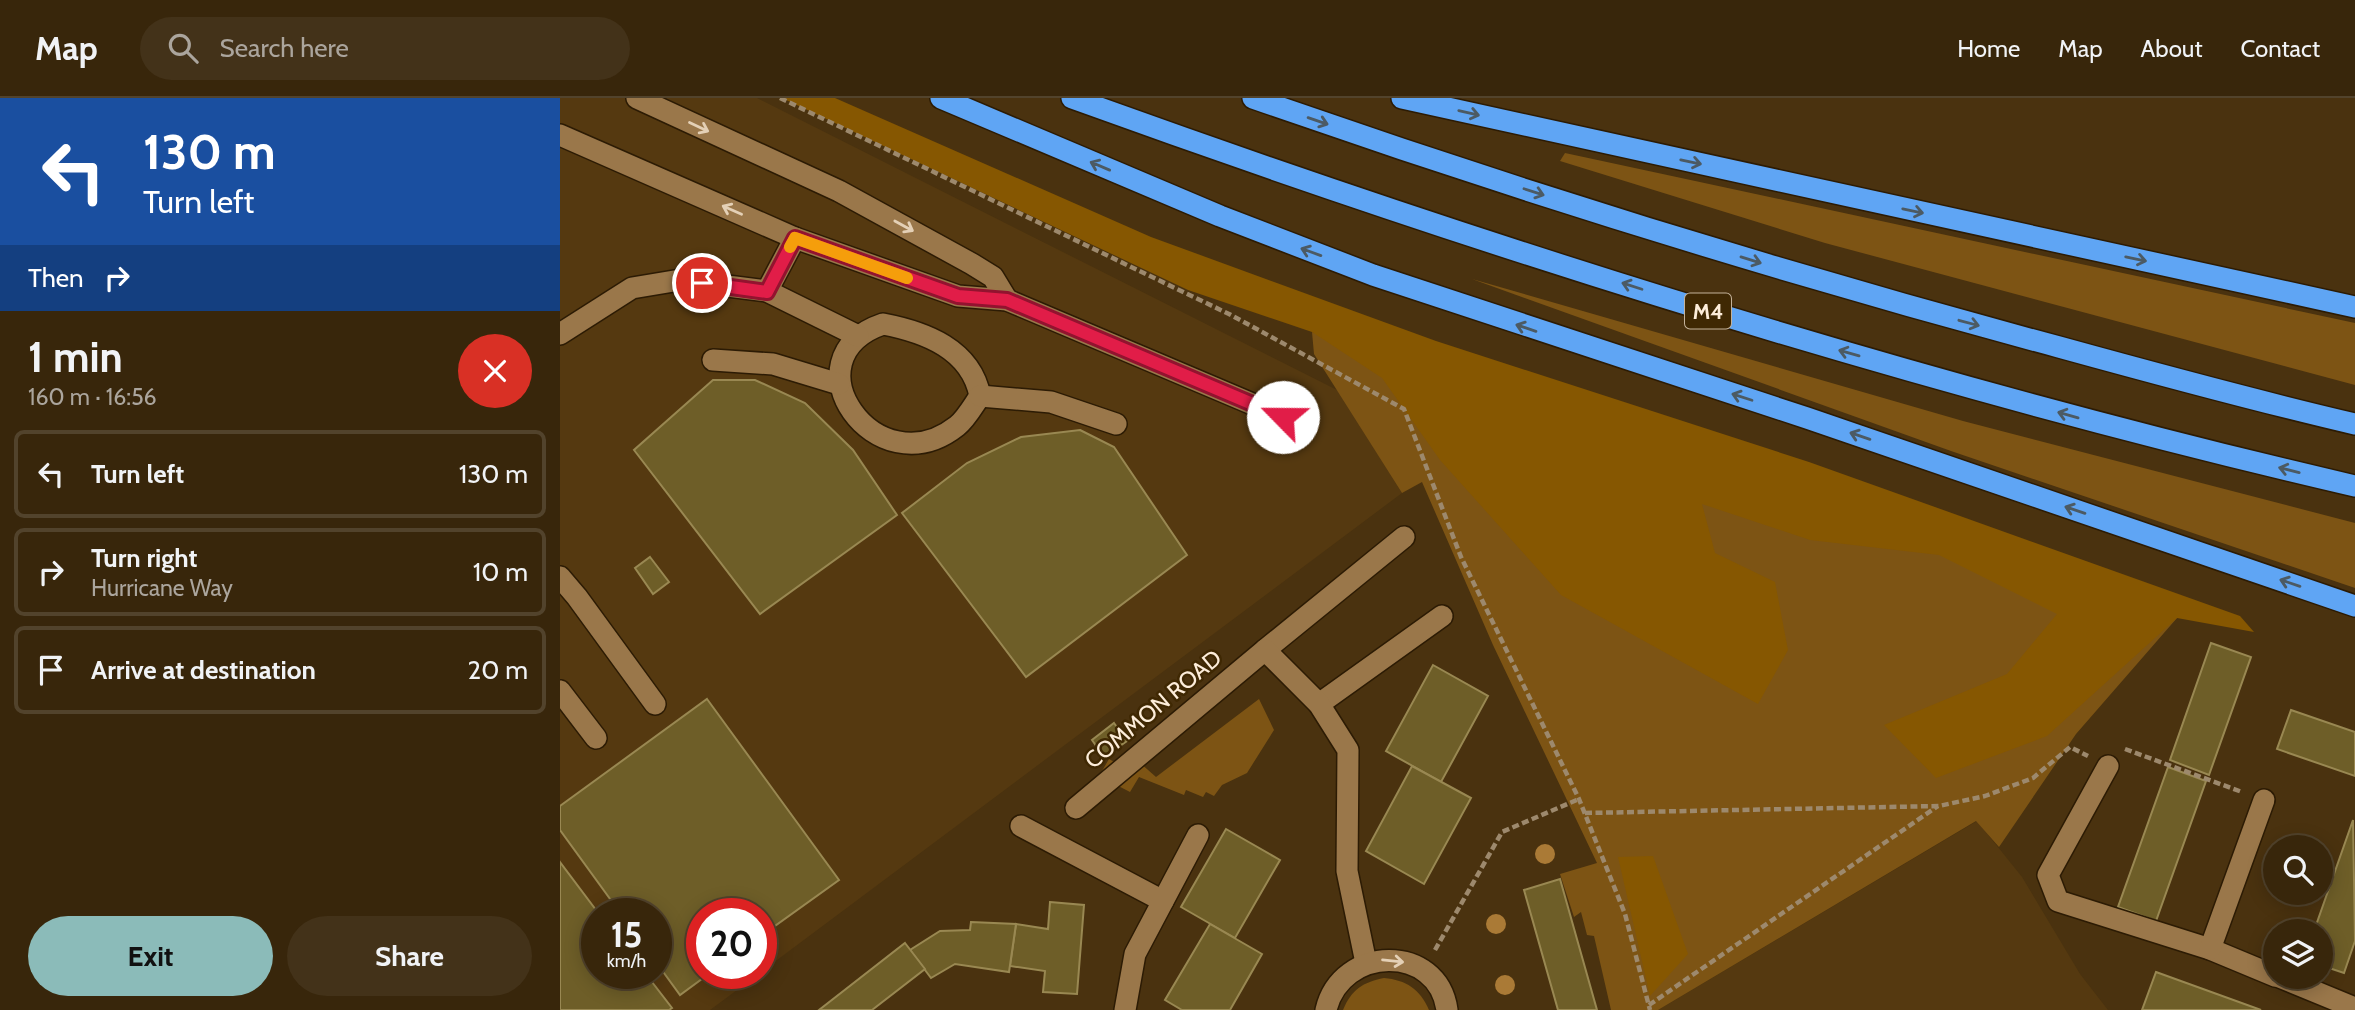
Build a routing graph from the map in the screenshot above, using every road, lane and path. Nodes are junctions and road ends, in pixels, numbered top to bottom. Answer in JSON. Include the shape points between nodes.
{"nodes":[{"id":1,"x":637,"y":98,"type":"edge"},
{"id":2,"x":780,"y":98,"type":"edge"},
{"id":3,"x":941,"y":98,"type":"edge"},
{"id":4,"x":1072,"y":98,"type":"edge"},
{"id":5,"x":1253,"y":98,"type":"edge"},
{"id":6,"x":1402,"y":98,"type":"edge"},
{"id":7,"x":560,"y":135,"type":"edge"},
{"id":8,"x":795,"y":238,"type":"junction"},
{"id":9,"x":767,"y":292,"type":"junction"},
{"id":10,"x":1007,"y":300,"type":"junction"},
{"id":11,"x":2355,"y":307,"type":"edge"},
{"id":12,"x":563,"y":324,"type":"edge"},
{"id":13,"x":858,"y":336,"type":"junction"},
{"id":14,"x":713,"y":360,"type":"dead end"},
{"id":15,"x":839,"y":384,"type":"junction"},
{"id":16,"x":979,"y":396,"type":"junction"},
{"id":17,"x":1283,"y":417,"type":"dead end"},
{"id":18,"x":1116,"y":424,"type":"dead end"},
{"id":19,"x":2355,"y":424,"type":"edge"},
{"id":20,"x":2355,"y":486,"type":"edge"},
{"id":21,"x":1404,"y":537,"type":"dead end"},
{"id":22,"x":560,"y":578,"type":"edge"},
{"id":23,"x":2355,"y":606,"type":"edge"},
{"id":24,"x":1442,"y":616,"type":"dead end"},
{"id":25,"x":1265,"y":650,"type":"junction"},
{"id":26,"x":560,"y":691,"type":"edge"},
{"id":27,"x":655,"y":704,"type":"dead end"},
{"id":28,"x":1319,"y":704,"type":"junction"},
{"id":29,"x":596,"y":738,"type":"dead end"},
{"id":30,"x":2108,"y":766,"type":"junction"},
{"id":31,"x":1579,"y":799,"type":"junction"},
{"id":32,"x":2264,"y":800,"type":"joint"},
{"id":33,"x":1939,"y":806,"type":"junction"},
{"id":34,"x":1076,"y":808,"type":"dead end"},
{"id":35,"x":1585,"y":813,"type":"junction"},
{"id":36,"x":1021,"y":826,"type":"dead end"},
{"id":37,"x":1198,"y":835,"type":"dead end"},
{"id":38,"x":1163,"y":901,"type":"junction"},
{"id":39,"x":2210,"y":949,"type":"junction"},
{"id":40,"x":1366,"y":963,"type":"junction"},
{"id":41,"x":1423,"y":971,"type":"junction"},
{"id":42,"x":2263,"y":971,"type":"edge"},
{"id":43,"x":2307,"y":989,"type":"edge"},
{"id":44,"x":1650,"y":1007,"type":"edge"},
{"id":45,"x":2355,"y":1009,"type":"edge"},
{"id":46,"x":1125,"y":1010,"type":"edge"},
{"id":47,"x":1326,"y":1010,"type":"edge"},
{"id":48,"x":1447,"y":1010,"type":"edge"}],
"edges":[{"from":1,"to":10,"type":"street","one_way":true,"via":[[839,191],[993,277]]},
{"from":2,"to":31,"type":"path","via":[[1229,314],[1404,409],[1461,557]]},
{"from":23,"to":3,"type":"highway","one_way":true,"via":[[1373,275]]},
{"from":20,"to":4,"type":"highway","number":"M4","one_way":true,"via":[[2100,424],[1734,320],[1371,203]]},
{"from":5,"to":19,"type":"highway","one_way":true,"via":[[1763,264]]},
{"from":6,"to":11,"type":"highway","one_way":true},
{"from":8,"to":7,"type":"street","one_way":true},
{"from":8,"to":9,"type":"street"},
{"from":8,"to":10,"type":"street","via":[[958,296]]},
{"from":9,"to":12,"type":"street","via":[[680,280],[632,288]]},
{"from":9,"to":13,"type":"street"},
{"from":10,"to":17,"type":"street"},
{"from":13,"to":15,"type":"street","via":[[841,364]]},
{"from":13,"to":16,"type":"street","via":[[883,324],[920,331],[954,353],[976,379]]},
{"from":14,"to":15,"type":"street","via":[[773,364]]},
{"from":15,"to":16,"type":"street","via":[[858,419],[876,436],[897,443],[940,437],[959,425]]},
{"from":16,"to":18,"type":"street","via":[[1051,402]]},
{"from":21,"to":25,"type":"street","name":"COMMON ROAD"},
{"from":22,"to":27,"type":"street"},
{"from":24,"to":28,"type":"street"},
{"from":25,"to":28,"type":"street"},
{"from":25,"to":34,"type":"street","name":"COMMON ROAD"},
{"from":26,"to":29,"type":"street"},
{"from":28,"to":40,"type":"street","via":[[1348,750],[1347,871]]},
{"from":30,"to":32,"type":"path","via":[[2124,749]]},
{"from":30,"to":33,"type":"path","via":[[2070,747],[2033,778]]},
{"from":30,"to":39,"type":"street","via":[[2049,875],[2058,901]]},
{"from":31,"to":35,"type":"path"},
{"from":31,"to":41,"type":"path","via":[[1502,832]]},
{"from":32,"to":39,"type":"street"},
{"from":33,"to":35,"type":"path"},
{"from":33,"to":44,"type":"path"},
{"from":35,"to":44,"type":"path","via":[[1625,915]]},
{"from":36,"to":38,"type":"street"},
{"from":37,"to":38,"type":"street"},
{"from":38,"to":46,"type":"street","via":[[1135,954]]},
{"from":39,"to":42,"type":"street"},
{"from":40,"to":41,"type":"street","one_way":true,"via":[[1385,959]]},
{"from":40,"to":47,"type":"street","via":[[1334,988]]},
{"from":41,"to":48,"type":"street","via":[[1438,986]]},
{"from":43,"to":45,"type":"street"}]}
